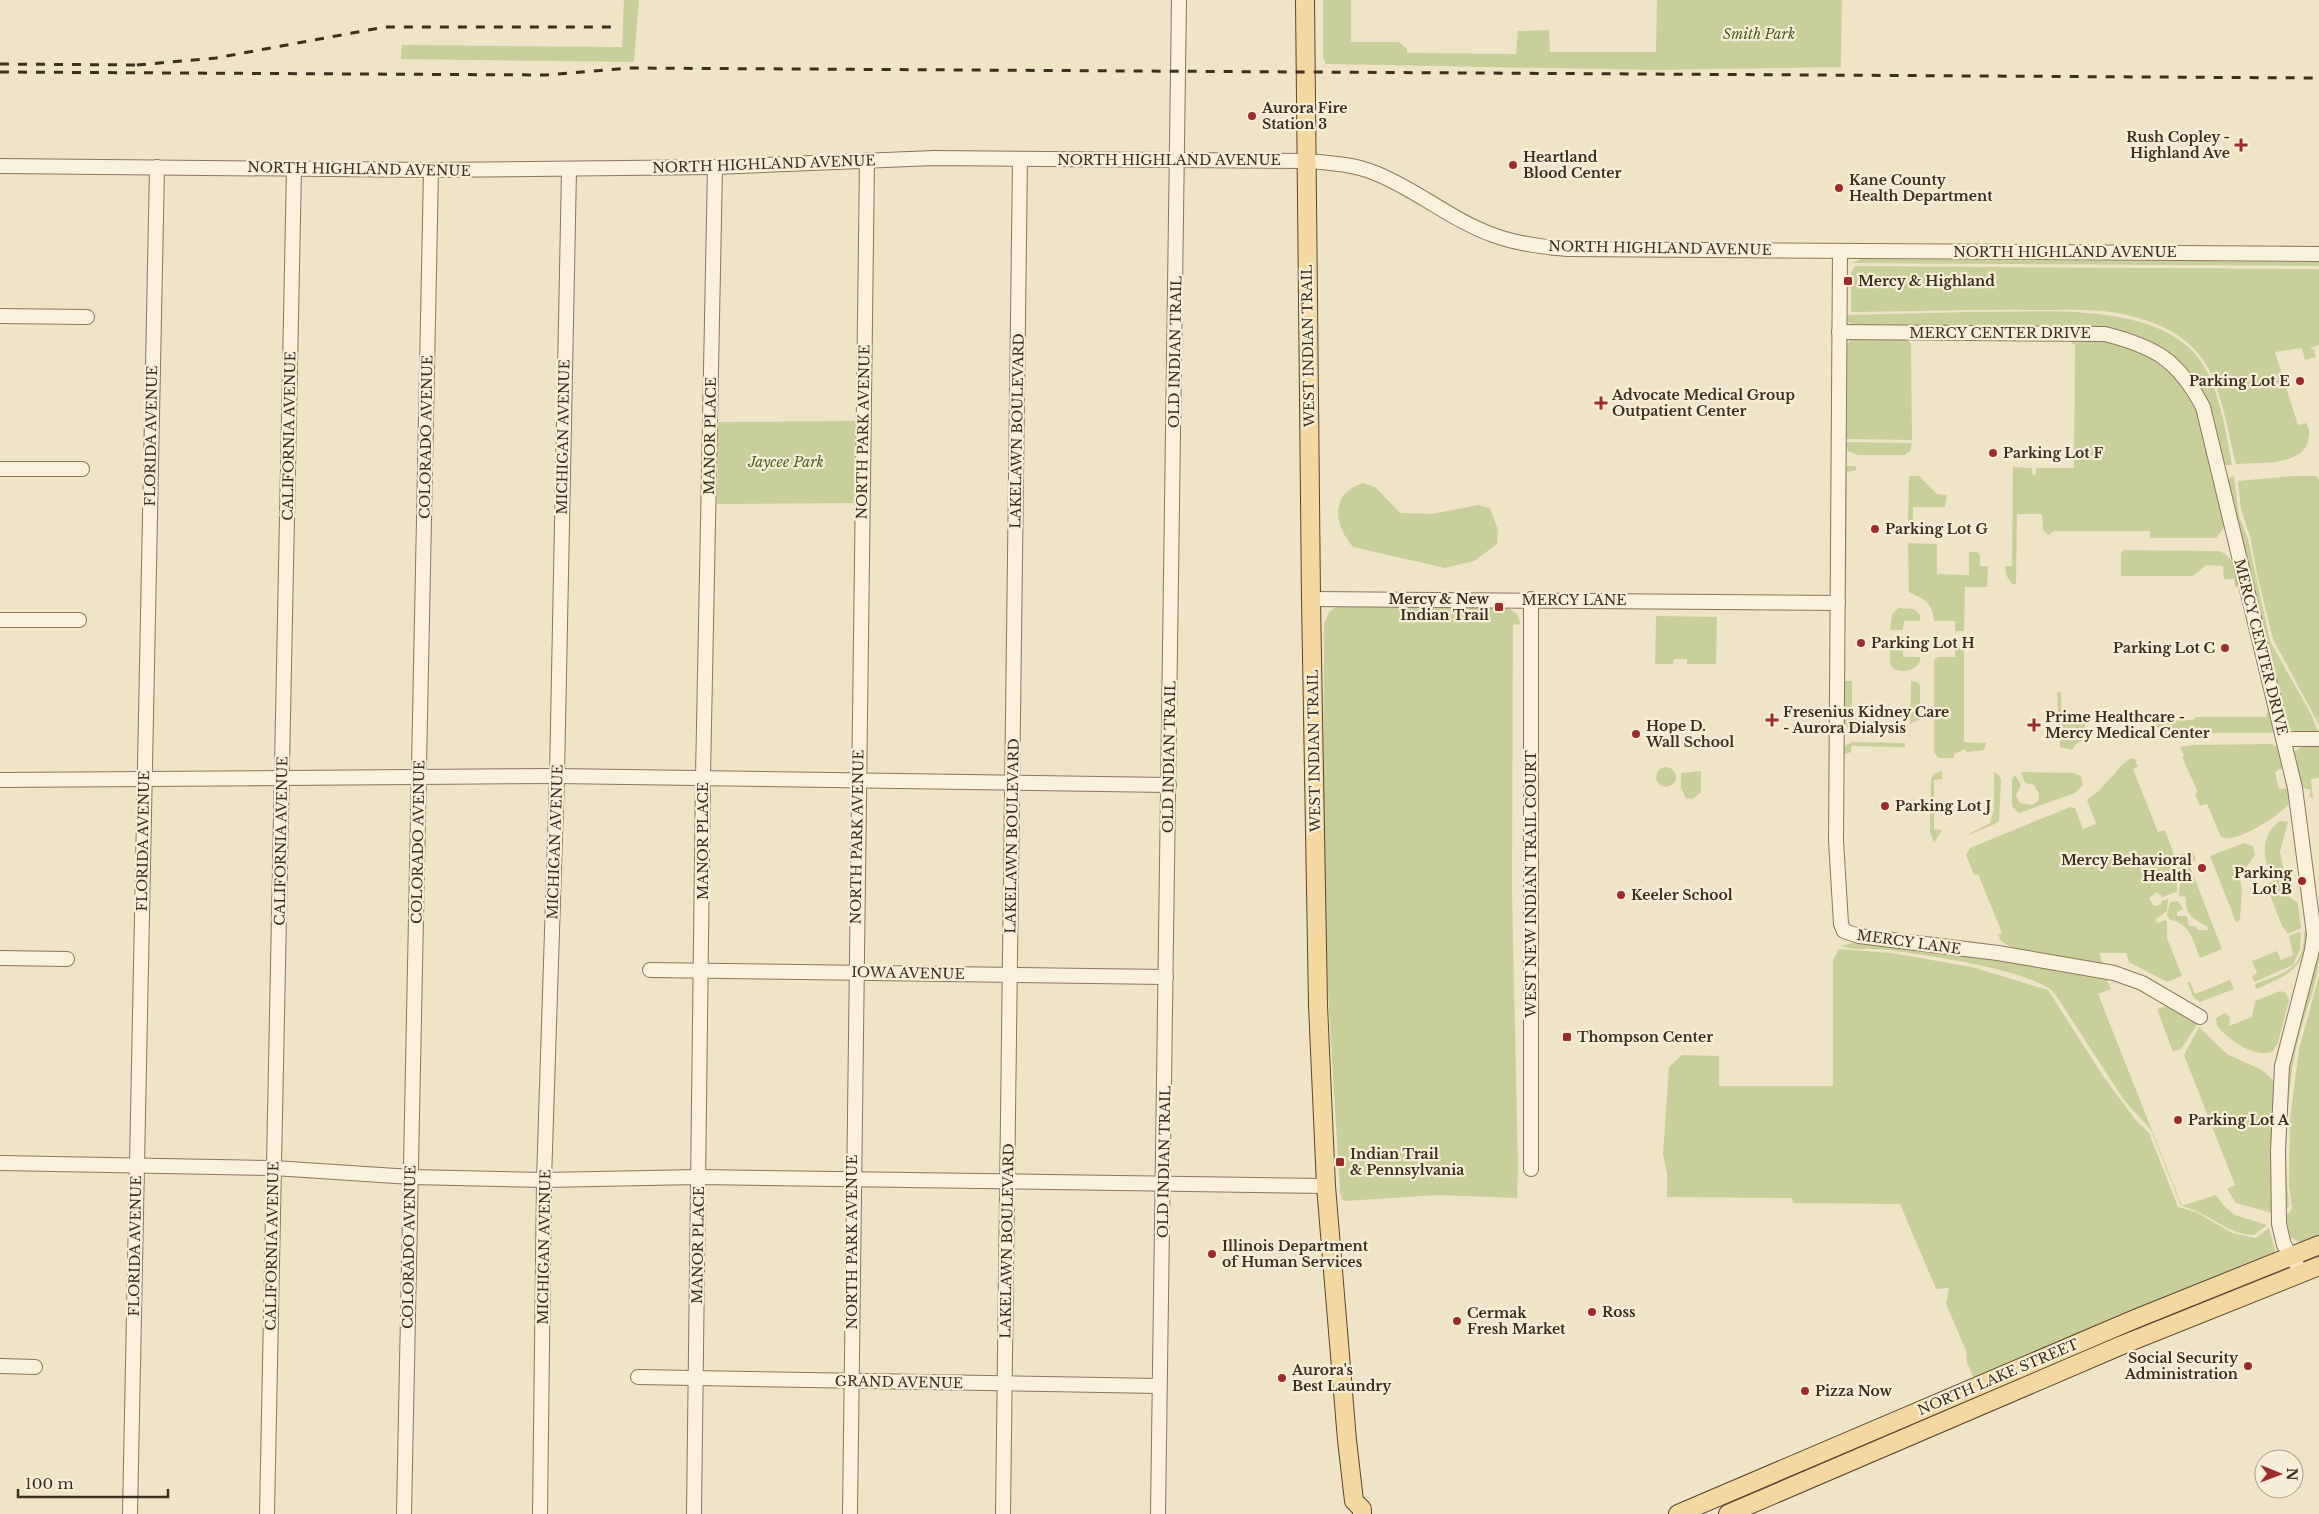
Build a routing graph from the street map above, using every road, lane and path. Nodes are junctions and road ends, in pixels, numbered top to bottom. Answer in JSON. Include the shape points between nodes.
{"nodes":[{"id":1,"x":1179,"y":0,"type":"edge"},
{"id":2,"x":1305,"y":0,"type":"edge"},
{"id":3,"x":1020,"y":159,"type":"junction"},
{"id":4,"x":867,"y":160,"type":"junction"},
{"id":5,"x":1177,"y":161,"type":"junction"},
{"id":6,"x":1307,"y":161,"type":"junction"},
{"id":7,"x":0,"y":166,"type":"edge"},
{"id":8,"x":157,"y":167,"type":"junction"},
{"id":9,"x":715,"y":167,"type":"junction"},
{"id":10,"x":294,"y":168,"type":"junction"},
{"id":11,"x":431,"y":170,"type":"junction"},
{"id":12,"x":569,"y":170,"type":"junction"},
{"id":13,"x":1840,"y":251,"type":"junction"},
{"id":14,"x":2319,"y":254,"type":"edge"},
{"id":15,"x":0,"y":316,"type":"edge"},
{"id":16,"x":87,"y":317,"type":"dead end"},
{"id":17,"x":1839,"y":332,"type":"junction"},
{"id":18,"x":0,"y":469,"type":"edge"},
{"id":19,"x":82,"y":470,"type":"dead end"},
{"id":20,"x":1311,"y":599,"type":"junction"},
{"id":21,"x":1531,"y":600,"type":"junction"},
{"id":22,"x":1838,"y":602,"type":"junction"},
{"id":23,"x":0,"y":620,"type":"edge"},
{"id":24,"x":79,"y":620,"type":"dead end"},
{"id":25,"x":2284,"y":739,"type":"junction"},
{"id":26,"x":2319,"y":739,"type":"edge"},
{"id":27,"x":557,"y":776,"type":"junction"},
{"id":28,"x":420,"y":777,"type":"junction"},
{"id":29,"x":703,"y":777,"type":"junction"},
{"id":30,"x":283,"y":778,"type":"junction"},
{"id":31,"x":0,"y":780,"type":"edge"},
{"id":32,"x":145,"y":780,"type":"junction"},
{"id":33,"x":858,"y":780,"type":"junction"},
{"id":34,"x":1012,"y":782,"type":"junction"},
{"id":35,"x":1169,"y":785,"type":"junction"},
{"id":36,"x":0,"y":958,"type":"edge"},
{"id":37,"x":67,"y":959,"type":"dead end"},
{"id":38,"x":650,"y":970,"type":"dead end"},
{"id":39,"x":702,"y":970,"type":"junction"},
{"id":40,"x":855,"y":972,"type":"junction"},
{"id":41,"x":1011,"y":974,"type":"junction"},
{"id":42,"x":1166,"y":977,"type":"junction"},
{"id":43,"x":2200,"y":1017,"type":"dead end"},
{"id":44,"x":0,"y":1163,"type":"edge"},
{"id":45,"x":137,"y":1166,"type":"junction"},
{"id":46,"x":274,"y":1168,"type":"junction"},
{"id":47,"x":1530,"y":1169,"type":"dead end"},
{"id":48,"x":410,"y":1177,"type":"junction"},
{"id":49,"x":699,"y":1177,"type":"junction"},
{"id":50,"x":544,"y":1180,"type":"junction"},
{"id":51,"x":852,"y":1180,"type":"junction"},
{"id":52,"x":1008,"y":1182,"type":"junction"},
{"id":53,"x":1163,"y":1185,"type":"junction"},
{"id":54,"x":1326,"y":1186,"type":"junction"},
{"id":55,"x":2319,"y":1245,"type":"edge"},
{"id":56,"x":2292,"y":1256,"type":"junction"},
{"id":57,"x":2319,"y":1266,"type":"edge"},
{"id":58,"x":2302,"y":1273,"type":"junction"},
{"id":59,"x":0,"y":1366,"type":"edge"},
{"id":60,"x":35,"y":1366,"type":"dead end"},
{"id":61,"x":638,"y":1376,"type":"dead end"},
{"id":62,"x":696,"y":1377,"type":"junction"},
{"id":63,"x":851,"y":1381,"type":"junction"},
{"id":64,"x":1005,"y":1384,"type":"junction"},
{"id":65,"x":1159,"y":1386,"type":"junction"},
{"id":66,"x":1354,"y":1510,"type":"edge"},
{"id":67,"x":130,"y":1514,"type":"edge"},
{"id":68,"x":267,"y":1514,"type":"edge"},
{"id":69,"x":404,"y":1514,"type":"edge"},
{"id":70,"x":540,"y":1514,"type":"edge"},
{"id":71,"x":694,"y":1514,"type":"edge"},
{"id":72,"x":850,"y":1514,"type":"edge"},
{"id":73,"x":1003,"y":1514,"type":"edge"},
{"id":74,"x":1158,"y":1514,"type":"edge"},
{"id":75,"x":1678,"y":1514,"type":"edge"},
{"id":76,"x":1728,"y":1514,"type":"edge"}],
"edges":[{"from":1,"to":5,"type":"street","name":"OLD INDIAN TRAIL"},
{"from":2,"to":6,"type":"main road","name":"WEST INDIAN TRAIL"},
{"from":3,"to":4,"type":"street","name":"NORTH HIGHLAND AVENUE"},
{"from":3,"to":5,"type":"street","name":"NORTH HIGHLAND AVENUE"},
{"from":3,"to":34,"type":"street","name":"LAKELAWN BOULEVARD"},
{"from":4,"to":9,"type":"street","name":"NORTH HIGHLAND AVENUE"},
{"from":4,"to":33,"type":"street","name":"NORTH PARK AVENUE"},
{"from":5,"to":6,"type":"street","name":"NORTH HIGHLAND AVENUE"},
{"from":5,"to":35,"type":"street","name":"OLD INDIAN TRAIL"},
{"from":6,"to":13,"type":"street","name":"NORTH HIGHLAND AVENUE","via":[[1369,170],[1492,235],[1545,247],[1574,250]]},
{"from":6,"to":20,"type":"main road","name":"WEST INDIAN TRAIL"},
{"from":7,"to":8,"type":"street","name":"NORTH HIGHLAND AVENUE"},
{"from":8,"to":10,"type":"street","name":"NORTH HIGHLAND AVENUE"},
{"from":8,"to":32,"type":"street","name":"FLORIDA AVENUE"},
{"from":9,"to":12,"type":"street","name":"NORTH HIGHLAND AVENUE"},
{"from":9,"to":29,"type":"street","name":"MANOR PLACE"},
{"from":10,"to":11,"type":"street","name":"NORTH HIGHLAND AVENUE"},
{"from":10,"to":30,"type":"street","name":"CALIFORNIA AVENUE"},
{"from":11,"to":12,"type":"street","name":"NORTH HIGHLAND AVENUE"},
{"from":11,"to":28,"type":"street","name":"COLORADO AVENUE"},
{"from":12,"to":27,"type":"street","name":"MICHIGAN AVENUE"},
{"from":13,"to":14,"type":"street","name":"NORTH HIGHLAND AVENUE"},
{"from":13,"to":17,"type":"street","name":"MERCY LANE"},
{"from":15,"to":16,"type":"street"},
{"from":17,"to":22,"type":"street","name":"MERCY LANE"},
{"from":17,"to":25,"type":"street","name":"MERCY CENTER DRIVE","via":[[2105,334],[2140,343],[2175,367],[2191,385],[2203,407]]},
{"from":18,"to":19,"type":"street"},
{"from":20,"to":21,"type":"street","name":"MERCY LANE"},
{"from":20,"to":54,"type":"main road","name":"WEST INDIAN TRAIL","via":[[1318,1005]]},
{"from":21,"to":22,"type":"street","name":"MERCY LANE"},
{"from":21,"to":47,"type":"street","name":"WEST NEW INDIAN TRAIL COURT"},
{"from":22,"to":43,"type":"street","name":"MERCY LANE","via":[[1836,841],[1844,931],[1859,936],[1998,953],[2114,973],[2142,983]]},
{"from":23,"to":24,"type":"street"},
{"from":25,"to":26,"type":"street"},
{"from":25,"to":56,"type":"street","name":"MERCY CENTER DRIVE","via":[[2295,788],[2314,934],[2282,1066],[2279,1224],[2284,1245]]},
{"from":27,"to":28,"type":"street"},
{"from":27,"to":29,"type":"street"},
{"from":27,"to":50,"type":"street","name":"MICHIGAN AVENUE"},
{"from":28,"to":30,"type":"street"},
{"from":28,"to":48,"type":"street","name":"COLORADO AVENUE"},
{"from":29,"to":33,"type":"street"},
{"from":29,"to":39,"type":"street","name":"MANOR PLACE"},
{"from":30,"to":32,"type":"street"},
{"from":30,"to":46,"type":"street","name":"CALIFORNIA AVENUE"},
{"from":31,"to":32,"type":"street"},
{"from":32,"to":45,"type":"street","name":"FLORIDA AVENUE"},
{"from":33,"to":34,"type":"street"},
{"from":33,"to":40,"type":"street","name":"NORTH PARK AVENUE"},
{"from":34,"to":35,"type":"street"},
{"from":34,"to":41,"type":"street","name":"LAKELAWN BOULEVARD"},
{"from":35,"to":42,"type":"street","name":"OLD INDIAN TRAIL"},
{"from":36,"to":37,"type":"street"},
{"from":38,"to":39,"type":"street","name":"IOWA AVENUE"},
{"from":39,"to":40,"type":"street","name":"IOWA AVENUE"},
{"from":39,"to":49,"type":"street","name":"MANOR PLACE"},
{"from":40,"to":41,"type":"street","name":"IOWA AVENUE"},
{"from":40,"to":51,"type":"street","name":"NORTH PARK AVENUE"},
{"from":41,"to":42,"type":"street","name":"IOWA AVENUE"},
{"from":41,"to":52,"type":"street","name":"LAKELAWN BOULEVARD"},
{"from":42,"to":53,"type":"street","name":"OLD INDIAN TRAIL"},
{"from":44,"to":45,"type":"street"},
{"from":45,"to":46,"type":"street"},
{"from":45,"to":67,"type":"street","name":"FLORIDA AVENUE"},
{"from":46,"to":48,"type":"street"},
{"from":46,"to":68,"type":"street","name":"CALIFORNIA AVENUE"},
{"from":48,"to":50,"type":"street"},
{"from":48,"to":69,"type":"street","name":"COLORADO AVENUE"},
{"from":49,"to":50,"type":"street"},
{"from":49,"to":51,"type":"street"},
{"from":49,"to":62,"type":"street","name":"MANOR PLACE"},
{"from":50,"to":70,"type":"street","name":"MICHIGAN AVENUE"},
{"from":51,"to":52,"type":"street"},
{"from":51,"to":63,"type":"street","name":"NORTH PARK AVENUE"},
{"from":52,"to":53,"type":"street"},
{"from":52,"to":64,"type":"street","name":"LAKELAWN BOULEVARD"},
{"from":53,"to":54,"type":"street"},
{"from":53,"to":65,"type":"street","name":"OLD INDIAN TRAIL"},
{"from":54,"to":66,"type":"main road","name":"WEST INDIAN TRAIL"},
{"from":55,"to":56,"type":"main road","name":"NORTH LAKE STREET"},
{"from":56,"to":58,"type":"street","name":"MERCY CENTER DRIVE"},
{"from":56,"to":75,"type":"main road","name":"NORTH LAKE STREET","via":[[2126,1323]]},
{"from":57,"to":58,"type":"main road","name":"NORTH LAKE STREET"},
{"from":58,"to":76,"type":"main road","name":"NORTH LAKE STREET","via":[[2122,1345]]},
{"from":59,"to":60,"type":"street"},
{"from":61,"to":62,"type":"street","name":"GRAND AVENUE"},
{"from":62,"to":63,"type":"street","name":"GRAND AVENUE"},
{"from":62,"to":71,"type":"street","name":"MANOR PLACE"},
{"from":63,"to":64,"type":"street","name":"GRAND AVENUE"},
{"from":63,"to":72,"type":"street","name":"NORTH PARK AVENUE"},
{"from":64,"to":65,"type":"street","name":"GRAND AVENUE"},
{"from":64,"to":73,"type":"street","name":"LAKELAWN BOULEVARD"},
{"from":65,"to":74,"type":"street","name":"OLD INDIAN TRAIL"}]}
